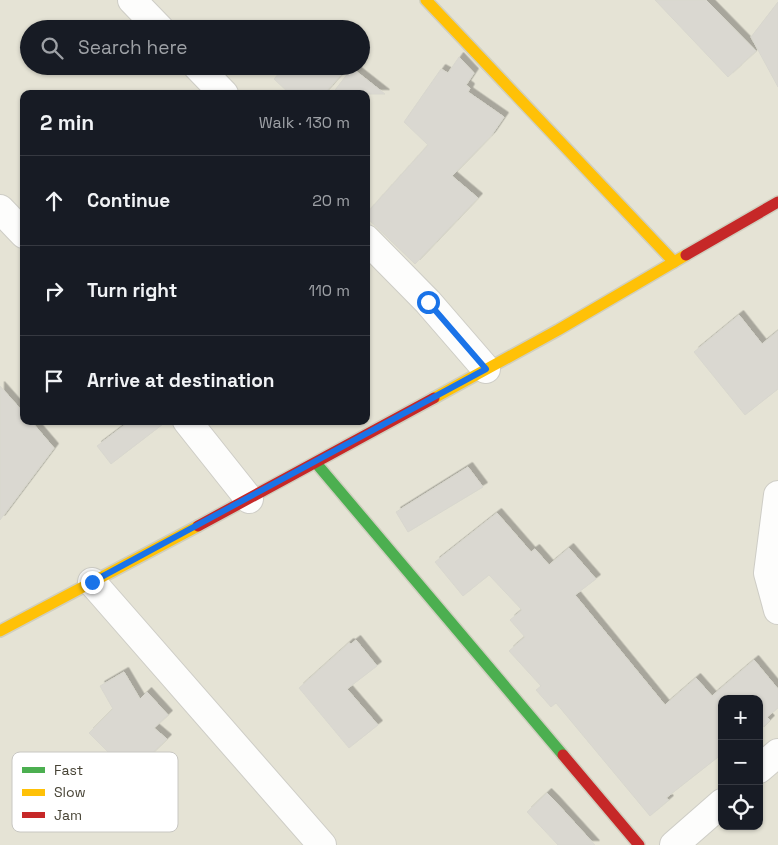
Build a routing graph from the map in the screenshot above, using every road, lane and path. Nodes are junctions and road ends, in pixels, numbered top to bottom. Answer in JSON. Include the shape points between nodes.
{"nodes":[{"id":1,"x":132,"y":0,"type":"edge"},
{"id":2,"x":426,"y":0,"type":"edge"},
{"id":3,"x":151,"y":20,"type":"edge"},
{"id":4,"x":206,"y":75,"type":"edge"},
{"id":5,"x":220,"y":90,"type":"edge"},
{"id":6,"x":778,"y":202,"type":"edge"},
{"id":7,"x":0,"y":210,"type":"edge"},
{"id":8,"x":20,"y":230,"type":"edge"},
{"id":9,"x":370,"y":243,"type":"edge"},
{"id":10,"x":674,"y":262,"type":"junction"},
{"id":11,"x":486,"y":369,"type":"junction"},
{"id":12,"x":191,"y":425,"type":"edge"},
{"id":13,"x":316,"y":463,"type":"junction"},
{"id":14,"x":778,"y":495,"type":"edge"},
{"id":15,"x":249,"y":499,"type":"junction"},
{"id":16,"x":92,"y":582,"type":"junction"},
{"id":17,"x":778,"y":610,"type":"edge"},
{"id":18,"x":0,"y":631,"type":"edge"},
{"id":19,"x":778,"y":753,"type":"edge"},
{"id":20,"x":763,"y":766,"type":"edge"},
{"id":21,"x":718,"y":806,"type":"edge"},
{"id":22,"x":322,"y":845,"type":"edge"},
{"id":23,"x":639,"y":845,"type":"edge"},
{"id":24,"x":674,"y":845,"type":"edge"}],
"edges":[{"from":1,"to":3,"type":"street"},
{"from":2,"to":10,"type":"main road"},
{"from":4,"to":5,"type":"street"},
{"from":6,"to":10,"type":"main road"},
{"from":7,"to":8,"type":"street"},
{"from":9,"to":11,"type":"street","via":[[428,302]]},
{"from":10,"to":11,"type":"main road"},
{"from":11,"to":13,"type":"main road"},
{"from":12,"to":15,"type":"street"},
{"from":13,"to":15,"type":"main road"},
{"from":13,"to":23,"type":"main road"},
{"from":14,"to":17,"type":"street","via":[[768,573]]},
{"from":15,"to":16,"type":"main road"},
{"from":16,"to":18,"type":"main road"},
{"from":16,"to":22,"type":"street"},
{"from":19,"to":20,"type":"street"},
{"from":21,"to":24,"type":"street"}]}
